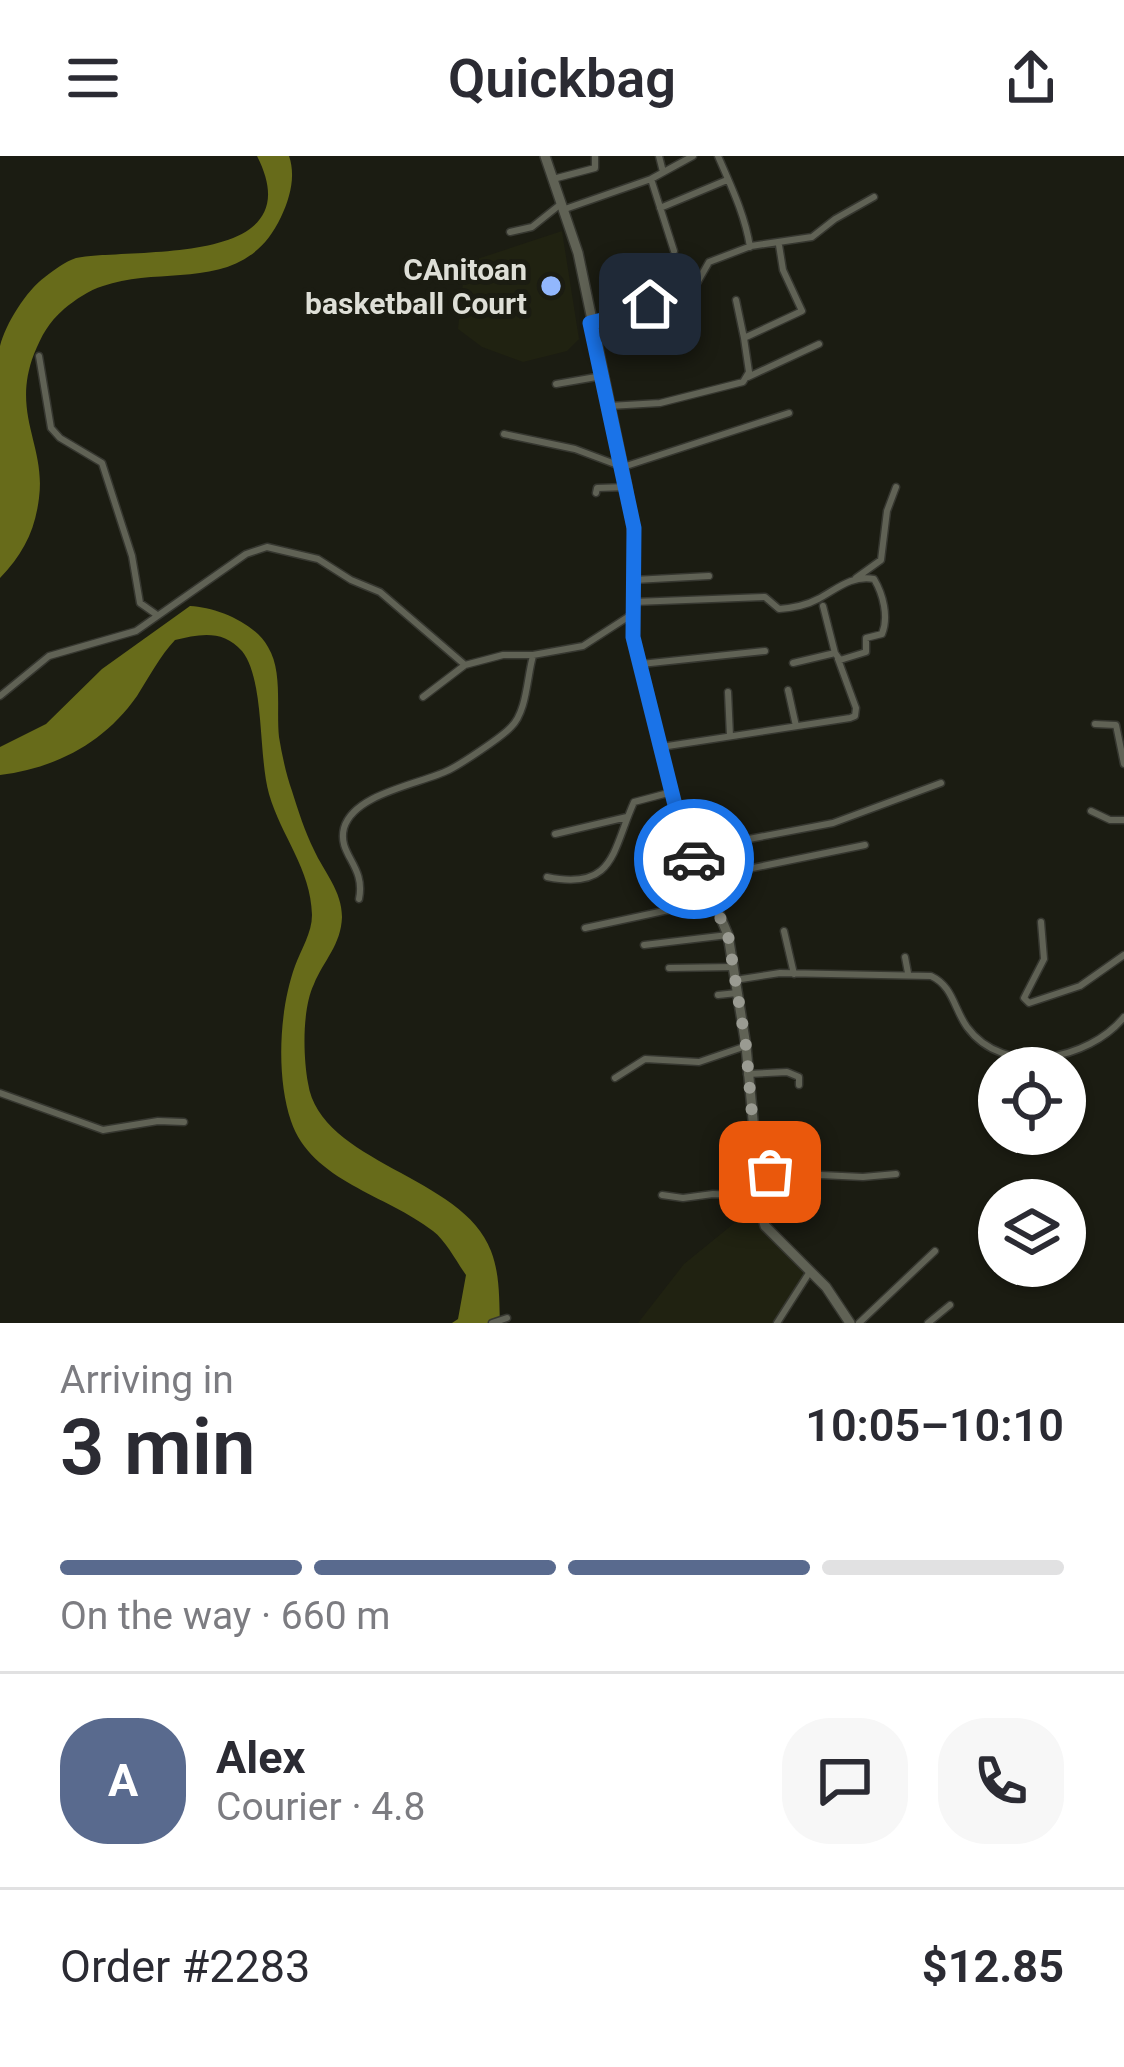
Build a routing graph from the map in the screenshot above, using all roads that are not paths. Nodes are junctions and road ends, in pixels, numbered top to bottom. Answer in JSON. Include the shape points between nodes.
{"nodes":[{"id":1,"x":544,"y":156,"type":"edge"},
{"id":2,"x":596,"y":156,"type":"edge"},
{"id":3,"x":659,"y":156,"type":"edge"},
{"id":4,"x":693,"y":156,"type":"edge"},
{"id":5,"x":718,"y":156,"type":"edge"},
{"id":6,"x":681,"y":158,"type":"edge"},
{"id":7,"x":664,"y":172,"type":"junction"},
{"id":8,"x":552,"y":179,"type":"junction"},
{"id":9,"x":651,"y":179,"type":"junction"},
{"id":10,"x":727,"y":180,"type":"junction"},
{"id":11,"x":874,"y":197,"type":"dead end"},
{"id":12,"x":564,"y":206,"type":"junction"},
{"id":13,"x":660,"y":208,"type":"junction"},
{"id":14,"x":510,"y":232,"type":"dead end"},
{"id":15,"x":779,"y":245,"type":"junction"},
{"id":16,"x":750,"y":247,"type":"junction"},
{"id":17,"x":674,"y":251,"type":"dead end"},
{"id":18,"x":736,"y":300,"type":"dead end"},
{"id":19,"x":590,"y":323,"type":"junction"},
{"id":20,"x":744,"y":338,"type":"junction"},
{"id":21,"x":819,"y":344,"type":"dead end"},
{"id":22,"x":39,"y":356,"type":"dead end"},
{"id":23,"x":602,"y":376,"type":"junction"},
{"id":24,"x":748,"y":377,"type":"junction"},
{"id":25,"x":556,"y":384,"type":"dead end"},
{"id":26,"x":609,"y":406,"type":"junction"},
{"id":27,"x":790,"y":412,"type":"dead end"},
{"id":28,"x":504,"y":434,"type":"dead end"},
{"id":29,"x":623,"y":467,"type":"junction"},
{"id":30,"x":627,"y":487,"type":"junction"},
{"id":31,"x":896,"y":487,"type":"dead end"},
{"id":32,"x":596,"y":493,"type":"dead end"},
{"id":33,"x":709,"y":576,"type":"dead end"},
{"id":34,"x":634,"y":580,"type":"junction"},
{"id":35,"x":853,"y":580,"type":"junction"},
{"id":36,"x":632,"y":602,"type":"junction"},
{"id":37,"x":823,"y":605,"type":"dead end"},
{"id":38,"x":157,"y":615,"type":"junction"},
{"id":39,"x":632,"y":615,"type":"junction"},
{"id":40,"x":765,"y":651,"type":"dead end"},
{"id":41,"x":533,"y":656,"type":"junction"},
{"id":42,"x":836,"y":656,"type":"junction"},
{"id":43,"x":793,"y":663,"type":"dead end"},
{"id":44,"x":641,"y":664,"type":"junction"},
{"id":45,"x":465,"y":665,"type":"junction"},
{"id":46,"x":788,"y":690,"type":"dead end"},
{"id":47,"x":728,"y":692,"type":"dead end"},
{"id":48,"x":0,"y":696,"type":"edge"},
{"id":49,"x":423,"y":698,"type":"dead end"},
{"id":50,"x":1095,"y":724,"type":"dead end"},
{"id":51,"x":796,"y":726,"type":"junction"},
{"id":52,"x":730,"y":736,"type":"junction"},
{"id":53,"x":662,"y":747,"type":"junction"},
{"id":54,"x":1124,"y":764,"type":"edge"},
{"id":55,"x":941,"y":783,"type":"dead end"},
{"id":56,"x":672,"y":792,"type":"junction"},
{"id":57,"x":1091,"y":811,"type":"dead end"},
{"id":58,"x":627,"y":817,"type":"junction"},
{"id":59,"x":1124,"y":820,"type":"edge"},
{"id":60,"x":555,"y":833,"type":"dead end"},
{"id":61,"x":865,"y":845,"type":"dead end"},
{"id":62,"x":692,"y":850,"type":"junction"},
{"id":63,"x":548,"y":877,"type":"dead end"},
{"id":64,"x":704,"y":878,"type":"junction"},
{"id":65,"x":359,"y":899,"type":"dead end"},
{"id":66,"x":715,"y":900,"type":"junction"},
{"id":67,"x":1041,"y":922,"type":"dead end"},
{"id":68,"x":585,"y":928,"type":"dead end"},
{"id":69,"x":784,"y":931,"type":"dead end"},
{"id":70,"x":728,"y":935,"type":"junction"},
{"id":71,"x":644,"y":945,"type":"dead end"},
{"id":72,"x":1124,"y":955,"type":"edge"},
{"id":73,"x":905,"y":957,"type":"dead end"},
{"id":74,"x":733,"y":967,"type":"junction"},
{"id":75,"x":669,"y":968,"type":"dead end"},
{"id":76,"x":908,"y":973,"type":"junction"},
{"id":77,"x":794,"y":974,"type":"junction"},
{"id":78,"x":735,"y":980,"type":"junction"},
{"id":79,"x":737,"y":993,"type":"junction"},
{"id":80,"x":718,"y":995,"type":"dead end"},
{"id":81,"x":1124,"y":1017,"type":"edge"},
{"id":82,"x":746,"y":1046,"type":"junction"},
{"id":83,"x":747,"y":1074,"type":"junction"},
{"id":84,"x":614,"y":1078,"type":"dead end"},
{"id":85,"x":800,"y":1084,"type":"dead end"},
{"id":86,"x":0,"y":1093,"type":"edge"},
{"id":87,"x":184,"y":1122,"type":"dead end"},
{"id":88,"x":791,"y":1134,"type":"dead end"},
{"id":89,"x":753,"y":1140,"type":"junction"},
{"id":90,"x":757,"y":1172,"type":"junction"},
{"id":91,"x":896,"y":1174,"type":"dead end"},
{"id":92,"x":662,"y":1195,"type":"dead end"},
{"id":93,"x":758,"y":1196,"type":"junction"},
{"id":94,"x":935,"y":1252,"type":"dead end"},
{"id":95,"x":811,"y":1270,"type":"junction"},
{"id":96,"x":950,"y":1305,"type":"dead end"},
{"id":97,"x":508,"y":1318,"type":"dead end"},
{"id":98,"x":492,"y":1323,"type":"edge"},
{"id":99,"x":777,"y":1323,"type":"edge"},
{"id":100,"x":850,"y":1323,"type":"edge"},
{"id":101,"x":859,"y":1323,"type":"edge"},
{"id":102,"x":928,"y":1323,"type":"edge"}],
"edges":[{"from":1,"to":8,"type":"street"},
{"from":2,"to":8,"type":"street","via":[[595,168]]},
{"from":3,"to":7,"type":"street"},
{"from":4,"to":6,"type":"street"},
{"from":5,"to":10,"type":"street"},
{"from":6,"to":7,"type":"street"},
{"from":7,"to":9,"type":"street"},
{"from":8,"to":12,"type":"street"},
{"from":9,"to":12,"type":"street"},
{"from":9,"to":13,"type":"street"},
{"from":10,"to":13,"type":"street"},
{"from":10,"to":16,"type":"street","via":[[746,216]]},
{"from":11,"to":15,"type":"street","via":[[812,237]]},
{"from":12,"to":14,"type":"street"},
{"from":12,"to":19,"type":"street"},
{"from":13,"to":17,"type":"street"},
{"from":15,"to":16,"type":"street"},
{"from":15,"to":20,"type":"street","via":[[802,311]]},
{"from":16,"to":19,"type":"street","via":[[709,262],[700,282],[643,310]]},
{"from":18,"to":20,"type":"street"},
{"from":19,"to":23,"type":"street"},
{"from":20,"to":24,"type":"street"},
{"from":21,"to":24,"type":"street"},
{"from":22,"to":38,"type":"street","via":[[51,428],[102,463],[140,603]]},
{"from":23,"to":25,"type":"street"},
{"from":23,"to":26,"type":"street"},
{"from":24,"to":26,"type":"street","via":[[660,403]]},
{"from":26,"to":29,"type":"street"},
{"from":27,"to":29,"type":"street"},
{"from":28,"to":29,"type":"street"},
{"from":29,"to":30,"type":"street"},
{"from":30,"to":32,"type":"street"},
{"from":30,"to":34,"type":"street"},
{"from":31,"to":35,"type":"street","via":[[881,560]]},
{"from":33,"to":34,"type":"street"},
{"from":34,"to":36,"type":"street"},
{"from":35,"to":36,"type":"street","via":[[816,601],[779,609],[765,597]]},
{"from":35,"to":42,"type":"street","via":[[877,583],[885,625],[867,637],[865,652]]},
{"from":36,"to":39,"type":"street"},
{"from":37,"to":42,"type":"street"},
{"from":38,"to":45,"type":"street","via":[[253,550],[278,548],[326,562],[380,592]]},
{"from":38,"to":48,"type":"street","via":[[128,635],[49,656]]},
{"from":39,"to":41,"type":"street","via":[[583,646]]},
{"from":39,"to":44,"type":"street"},
{"from":40,"to":44,"type":"street"},
{"from":41,"to":45,"type":"street"},
{"from":41,"to":65,"type":"street","via":[[512,727],[449,770],[353,814],[344,840],[361,876]]},
{"from":42,"to":43,"type":"street"},
{"from":42,"to":51,"type":"street","via":[[855,716]]},
{"from":44,"to":53,"type":"street"},
{"from":45,"to":49,"type":"street"},
{"from":46,"to":51,"type":"street"},
{"from":47,"to":52,"type":"street"},
{"from":50,"to":54,"type":"street","via":[[1116,725]]},
{"from":51,"to":52,"type":"street"},
{"from":52,"to":53,"type":"street"},
{"from":53,"to":56,"type":"street"},
{"from":55,"to":62,"type":"street","via":[[833,823]]},
{"from":56,"to":58,"type":"street","via":[[634,802]]},
{"from":56,"to":62,"type":"street"},
{"from":57,"to":59,"type":"street"},
{"from":58,"to":60,"type":"street"},
{"from":58,"to":63,"type":"street","via":[[602,872],[577,881]]},
{"from":61,"to":64,"type":"street"},
{"from":62,"to":64,"type":"street"},
{"from":64,"to":66,"type":"street"},
{"from":66,"to":68,"type":"street"},
{"from":66,"to":70,"type":"street"},
{"from":67,"to":72,"type":"street","via":[[1044,959],[1024,998],[1029,1003],[1080,986]]},
{"from":69,"to":77,"type":"street"},
{"from":70,"to":71,"type":"street"},
{"from":70,"to":74,"type":"street"},
{"from":73,"to":76,"type":"street"},
{"from":74,"to":75,"type":"street"},
{"from":74,"to":78,"type":"street"},
{"from":76,"to":77,"type":"street"},
{"from":76,"to":81,"type":"street","via":[[936,977],[974,1034],[1022,1058],[1082,1046]]},
{"from":77,"to":78,"type":"street"},
{"from":78,"to":79,"type":"street"},
{"from":79,"to":80,"type":"street"},
{"from":79,"to":82,"type":"street"},
{"from":82,"to":83,"type":"street"},
{"from":82,"to":84,"type":"street","via":[[698,1062],[645,1059]]},
{"from":83,"to":85,"type":"street","via":[[787,1072]]},
{"from":83,"to":89,"type":"street"},
{"from":86,"to":87,"type":"street","via":[[103,1130]]},
{"from":88,"to":89,"type":"street"},
{"from":89,"to":90,"type":"street"},
{"from":90,"to":91,"type":"street"},
{"from":90,"to":93,"type":"street"},
{"from":92,"to":93,"type":"street"},
{"from":93,"to":95,"type":"street","via":[[765,1226]]},
{"from":94,"to":101,"type":"street"},
{"from":95,"to":99,"type":"street"},
{"from":95,"to":100,"type":"street"},
{"from":96,"to":102,"type":"street"},
{"from":97,"to":98,"type":"street"}]}
